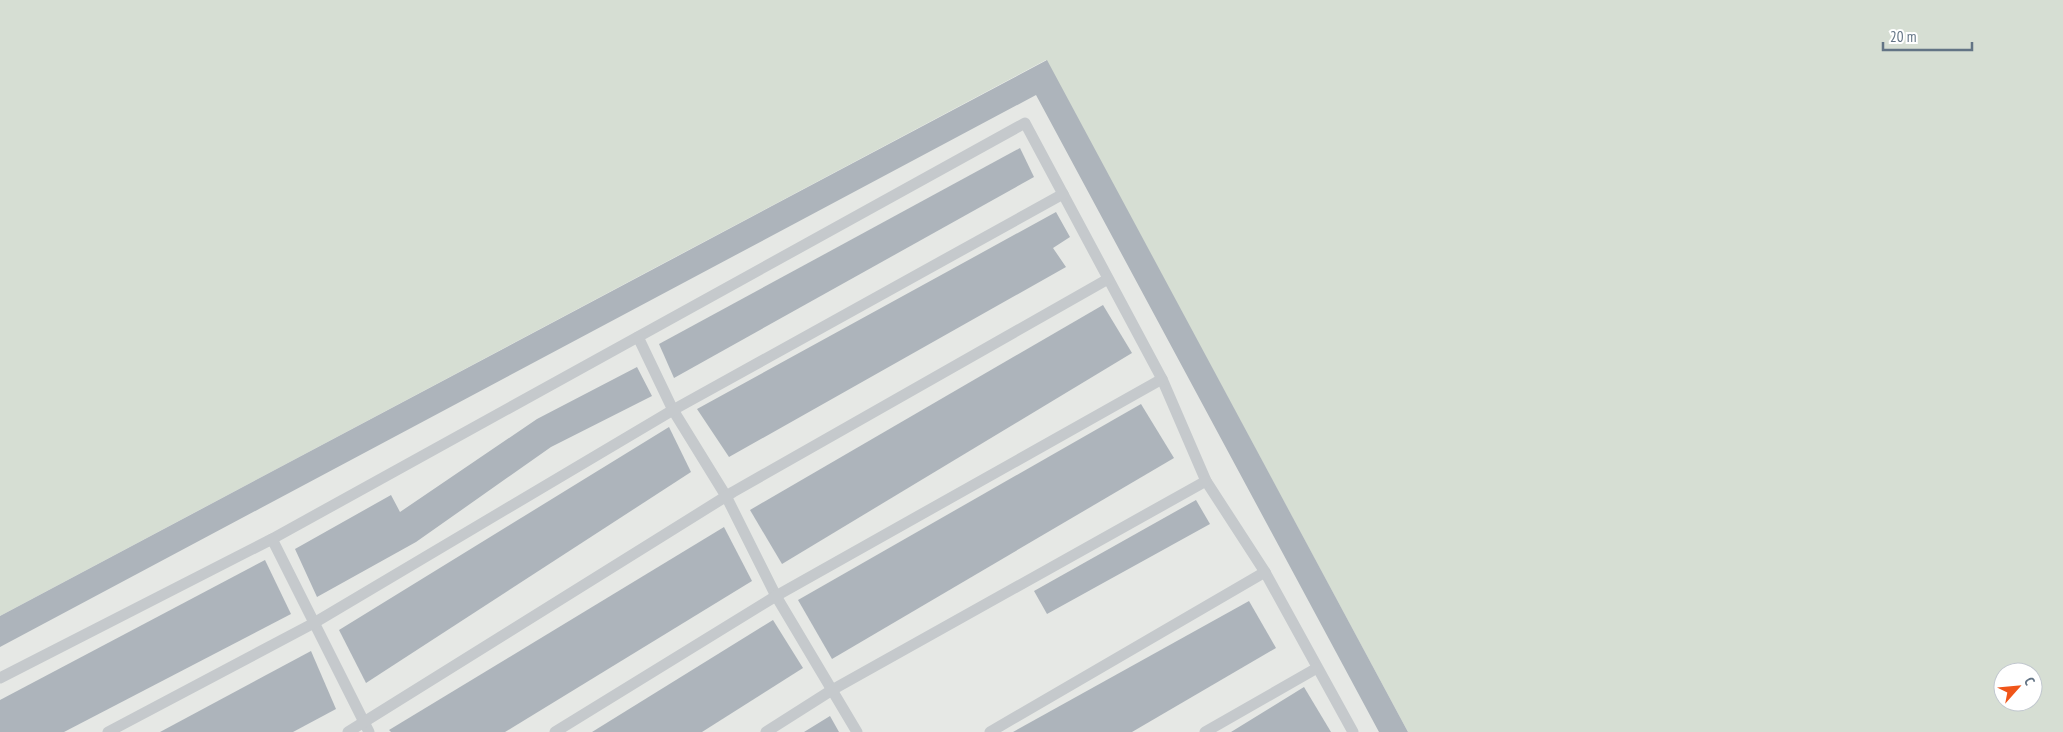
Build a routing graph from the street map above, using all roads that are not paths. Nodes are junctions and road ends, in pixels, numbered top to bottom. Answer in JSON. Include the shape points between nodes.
{"nodes":[{"id":1,"x":1063,"y":194,"type":"junction"},
{"id":2,"x":1108,"y":278,"type":"junction"},
{"id":3,"x":638,"y":337,"type":"junction"},
{"id":4,"x":1162,"y":379,"type":"junction"},
{"id":5,"x":673,"y":410,"type":"junction"},
{"id":6,"x":1206,"y":480,"type":"junction"},
{"id":7,"x":726,"y":496,"type":"junction"},
{"id":8,"x":272,"y":539,"type":"junction"},
{"id":9,"x":1265,"y":572,"type":"junction"},
{"id":10,"x":776,"y":596,"type":"junction"},
{"id":11,"x":314,"y":623,"type":"junction"},
{"id":12,"x":1317,"y":668,"type":"junction"},
{"id":13,"x":0,"y":678,"type":"edge"},
{"id":14,"x":832,"y":690,"type":"junction"},
{"id":15,"x":367,"y":727,"type":"edge"},
{"id":16,"x":108,"y":732,"type":"edge"},
{"id":17,"x":348,"y":732,"type":"edge"},
{"id":18,"x":555,"y":732,"type":"edge"},
{"id":19,"x":766,"y":732,"type":"edge"},
{"id":20,"x":857,"y":732,"type":"edge"},
{"id":21,"x":990,"y":732,"type":"edge"},
{"id":22,"x":1205,"y":732,"type":"edge"},
{"id":23,"x":1353,"y":732,"type":"edge"}],
"edges":[{"from":1,"to":2,"type":"lane"},
{"from":1,"to":3,"type":"lane","via":[[1025,123]]},
{"from":1,"to":5,"type":"lane"},
{"from":2,"to":4,"type":"lane"},
{"from":2,"to":7,"type":"lane"},
{"from":3,"to":5,"type":"lane"},
{"from":3,"to":8,"type":"lane"},
{"from":4,"to":6,"type":"lane"},
{"from":4,"to":10,"type":"lane"},
{"from":5,"to":7,"type":"lane"},
{"from":5,"to":11,"type":"lane"},
{"from":6,"to":9,"type":"lane"},
{"from":6,"to":14,"type":"lane"},
{"from":7,"to":10,"type":"lane"},
{"from":7,"to":15,"type":"lane"},
{"from":8,"to":11,"type":"lane"},
{"from":8,"to":13,"type":"lane"},
{"from":9,"to":12,"type":"lane"},
{"from":9,"to":21,"type":"lane"},
{"from":10,"to":14,"type":"lane"},
{"from":10,"to":18,"type":"lane"},
{"from":11,"to":15,"type":"lane"},
{"from":11,"to":16,"type":"lane"},
{"from":12,"to":22,"type":"lane"},
{"from":12,"to":23,"type":"lane"},
{"from":14,"to":19,"type":"lane"},
{"from":14,"to":20,"type":"lane"},
{"from":15,"to":17,"type":"lane"}]}
